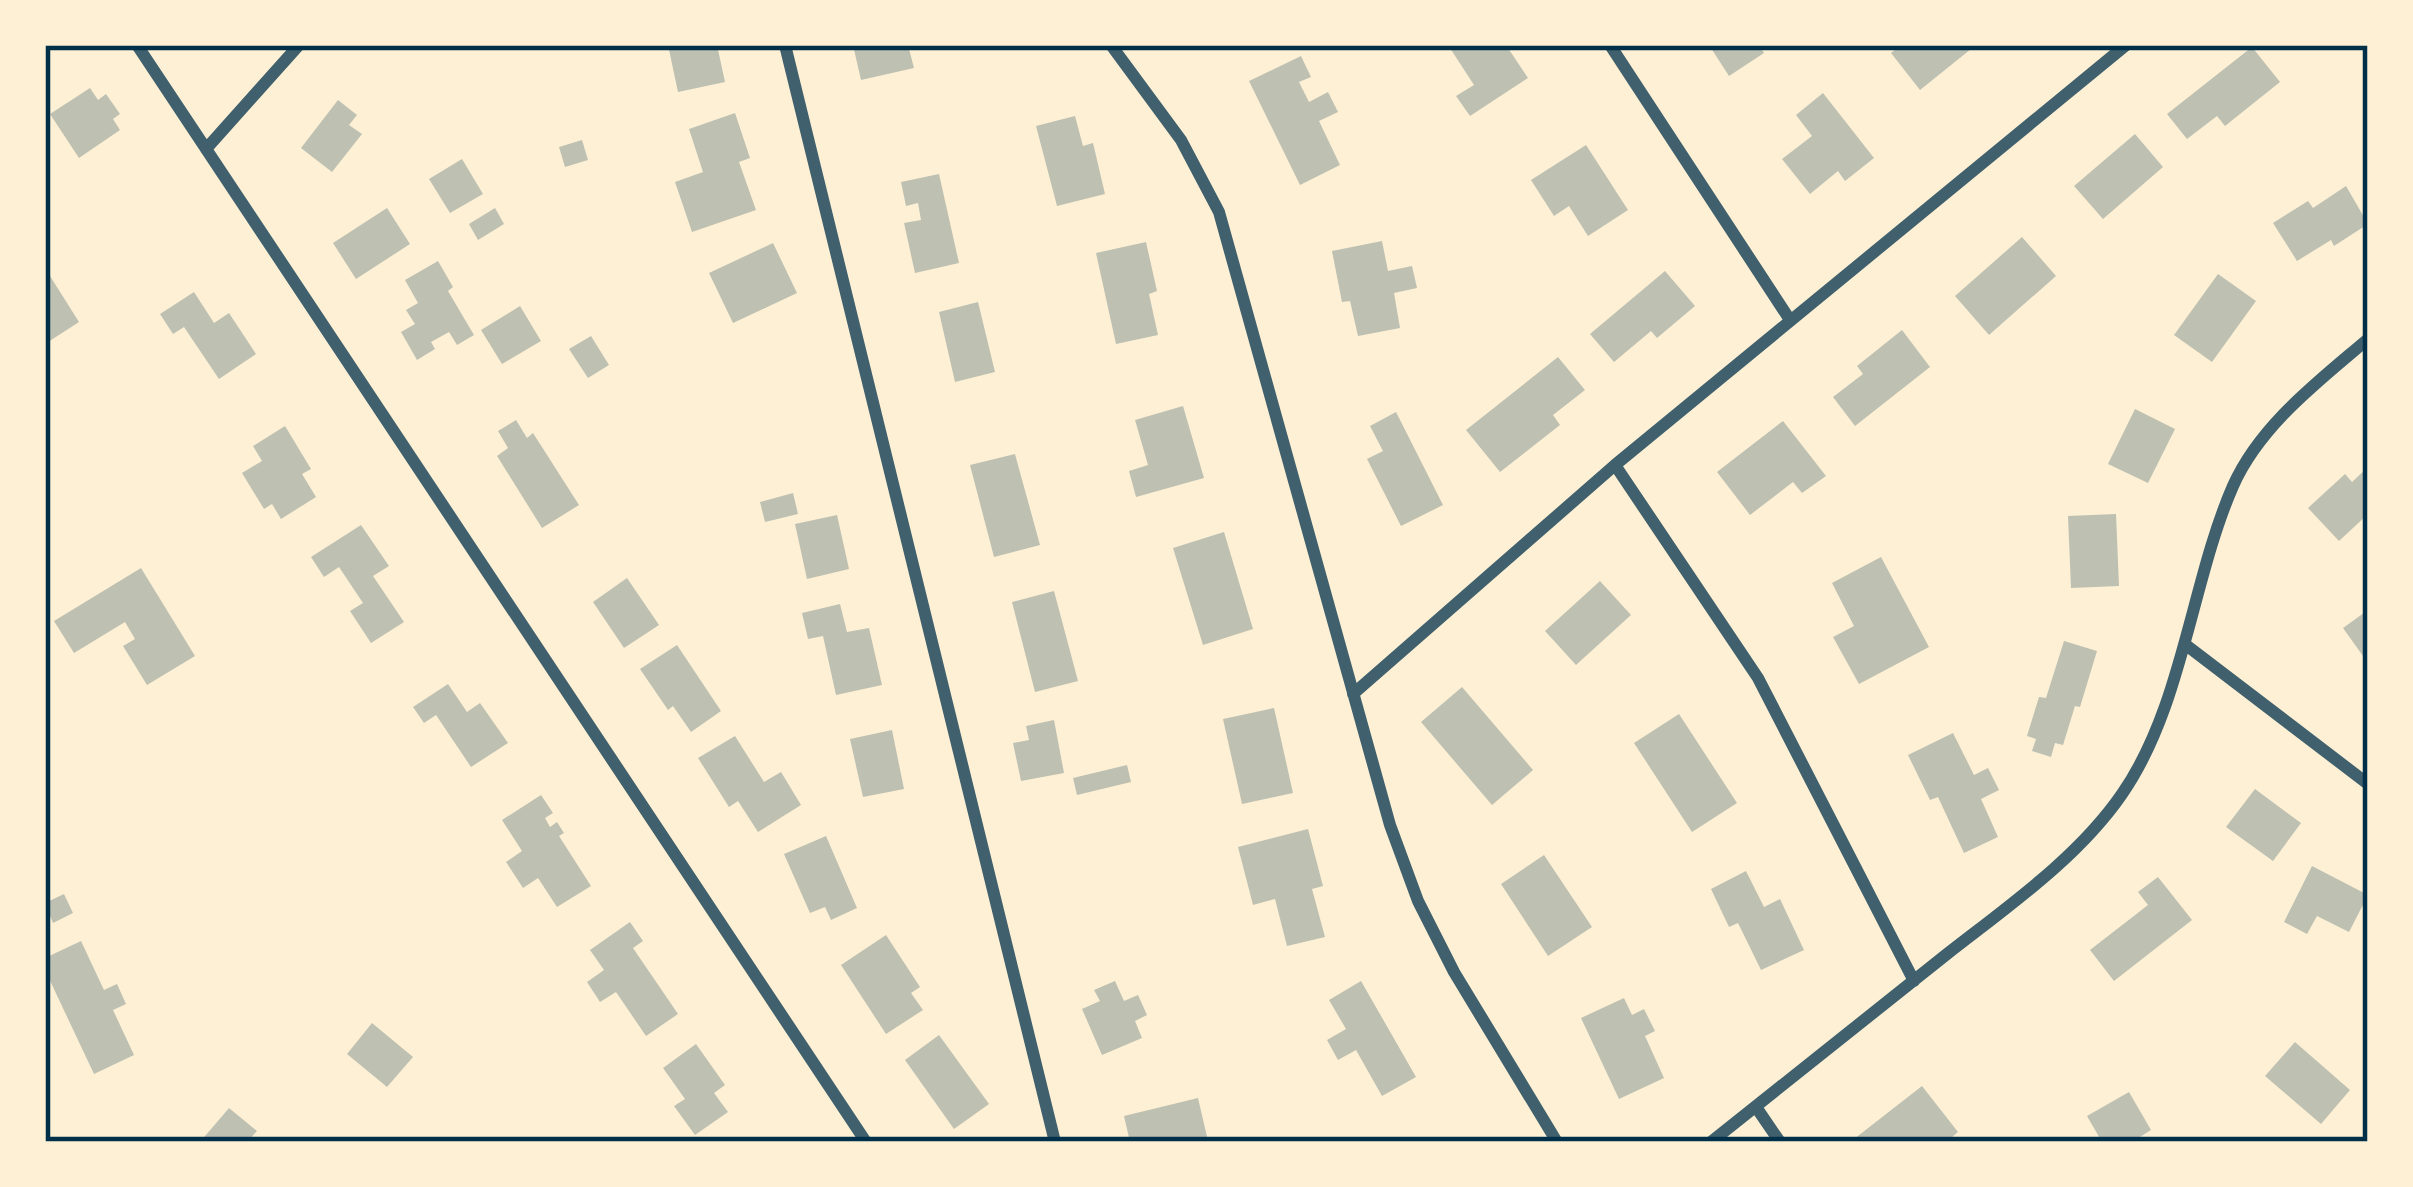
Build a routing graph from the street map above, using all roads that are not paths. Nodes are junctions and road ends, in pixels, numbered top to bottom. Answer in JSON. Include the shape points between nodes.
{"nodes":[{"id":1,"x":137,"y":45,"type":"edge"},
{"id":2,"x":298,"y":45,"type":"edge"},
{"id":3,"x":785,"y":45,"type":"edge"},
{"id":4,"x":1111,"y":45,"type":"edge"},
{"id":5,"x":1610,"y":45,"type":"edge"},
{"id":6,"x":2126,"y":45,"type":"edge"},
{"id":7,"x":206,"y":149,"type":"junction"},
{"id":8,"x":1790,"y":320,"type":"junction"},
{"id":9,"x":2368,"y":339,"type":"edge"},
{"id":10,"x":1615,"y":465,"type":"junction"},
{"id":11,"x":2186,"y":645,"type":"junction"},
{"id":12,"x":1353,"y":694,"type":"junction"},
{"id":13,"x":2368,"y":784,"type":"edge"},
{"id":14,"x":1914,"y":981,"type":"junction"},
{"id":15,"x":1756,"y":1107,"type":"junction"},
{"id":16,"x":866,"y":1142,"type":"edge"},
{"id":17,"x":1055,"y":1142,"type":"edge"},
{"id":18,"x":1557,"y":1142,"type":"edge"},
{"id":19,"x":1712,"y":1142,"type":"edge"},
{"id":20,"x":1780,"y":1142,"type":"edge"}],
"edges":[{"from":1,"to":7,"type":"street"},
{"from":2,"to":7,"type":"street"},
{"from":3,"to":17,"type":"street"},
{"from":4,"to":12,"type":"street","via":[[1181,140],[1219,212]]},
{"from":5,"to":8,"type":"street"},
{"from":6,"to":8,"type":"street"},
{"from":7,"to":16,"type":"street"},
{"from":8,"to":10,"type":"street"},
{"from":9,"to":11,"type":"street","via":[[2282,417],[2235,482]]},
{"from":10,"to":12,"type":"street"},
{"from":10,"to":14,"type":"street","via":[[1758,677]]},
{"from":11,"to":13,"type":"street"},
{"from":11,"to":14,"type":"street","via":[[2121,796],[2066,855]]},
{"from":12,"to":18,"type":"street","via":[[1418,901]]},
{"from":14,"to":15,"type":"street"},
{"from":15,"to":19,"type":"street"},
{"from":15,"to":20,"type":"street"}]}
